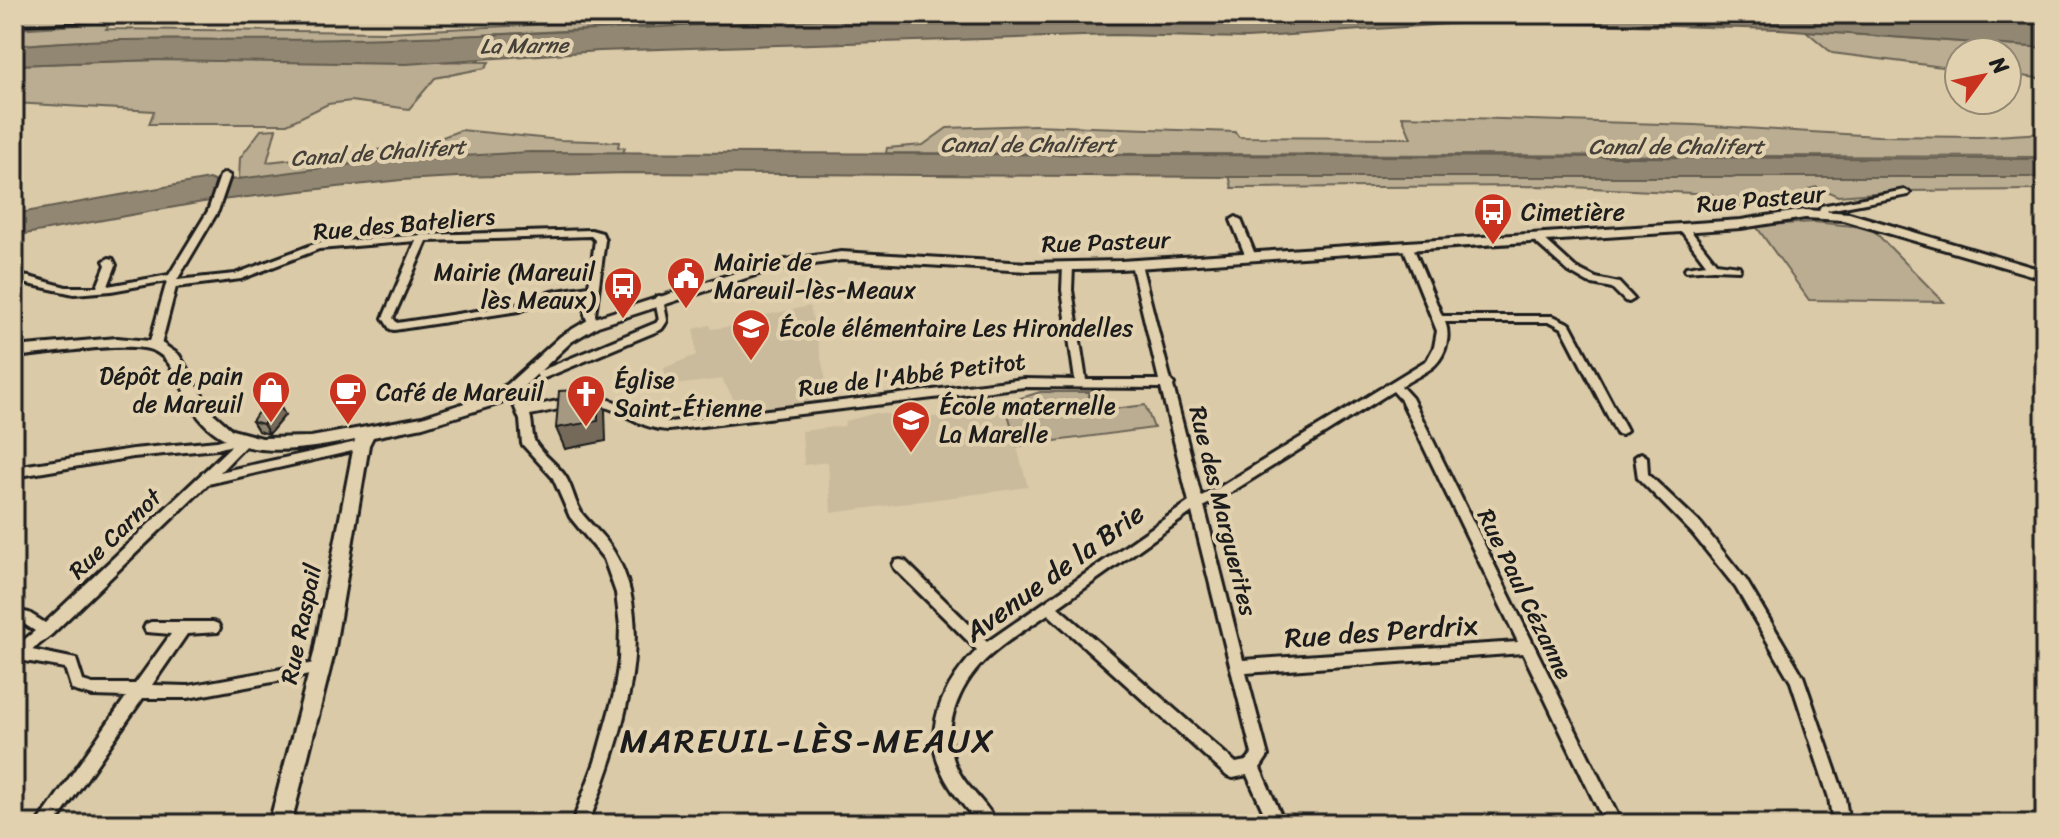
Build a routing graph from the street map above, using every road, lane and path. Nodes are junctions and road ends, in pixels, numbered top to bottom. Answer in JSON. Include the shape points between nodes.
{"nodes":[{"id":1,"x":225,"y":176,"type":"dead end"},
{"id":2,"x":1905,"y":193,"type":"dead end"},
{"id":3,"x":1823,"y":213,"type":"junction"},
{"id":4,"x":1236,"y":220,"type":"dead end"},
{"id":5,"x":1684,"y":228,"type":"junction"},
{"id":6,"x":423,"y":238,"type":"junction"},
{"id":7,"x":1537,"y":238,"type":"junction"},
{"id":8,"x":1408,"y":247,"type":"junction"},
{"id":9,"x":1251,"y":257,"type":"junction"},
{"id":10,"x":109,"y":261,"type":"dead end"},
{"id":11,"x":1136,"y":264,"type":"junction"},
{"id":12,"x":1068,"y":266,"type":"junction"},
{"id":13,"x":1713,"y":266,"type":"junction"},
{"id":14,"x":1735,"y":268,"type":"dead end"},
{"id":15,"x":1690,"y":269,"type":"dead end"},
{"id":16,"x":2045,"y":275,"type":"edge"},
{"id":17,"x":14,"y":278,"type":"edge"},
{"id":18,"x":172,"y":280,"type":"junction"},
{"id":19,"x":102,"y":287,"type":"junction"},
{"id":20,"x":593,"y":289,"type":"junction"},
{"id":21,"x":1629,"y":299,"type":"dead end"},
{"id":22,"x":659,"y":300,"type":"junction"},
{"id":23,"x":1437,"y":319,"type":"junction"},
{"id":24,"x":593,"y":323,"type":"junction"},
{"id":25,"x":155,"y":345,"type":"junction"},
{"id":26,"x":14,"y":352,"type":"edge"},
{"id":27,"x":541,"y":375,"type":"dead end"},
{"id":28,"x":1081,"y":382,"type":"junction"},
{"id":29,"x":1168,"y":384,"type":"junction"},
{"id":30,"x":1394,"y":385,"type":"junction"},
{"id":31,"x":513,"y":388,"type":"junction"},
{"id":32,"x":524,"y":412,"type":"junction"},
{"id":33,"x":1621,"y":431,"type":"dead end"},
{"id":34,"x":241,"y":440,"type":"junction"},
{"id":35,"x":363,"y":440,"type":"junction"},
{"id":36,"x":1641,"y":457,"type":"dead end"},
{"id":37,"x":14,"y":472,"type":"edge"},
{"id":38,"x":203,"y":480,"type":"junction"},
{"id":39,"x":1198,"y":502,"type":"junction"},
{"id":40,"x":900,"y":565,"type":"dead end"},
{"id":41,"x":1048,"y":606,"type":"junction"},
{"id":42,"x":14,"y":616,"type":"edge"},
{"id":43,"x":151,"y":628,"type":"dead end"},
{"id":44,"x":183,"y":628,"type":"junction"},
{"id":45,"x":213,"y":628,"type":"dead end"},
{"id":46,"x":46,"y":631,"type":"junction"},
{"id":47,"x":1526,"y":647,"type":"junction"},
{"id":48,"x":986,"y":650,"type":"junction"},
{"id":49,"x":16,"y":655,"type":"edge"},
{"id":50,"x":1239,"y":667,"type":"junction"},
{"id":51,"x":320,"y":668,"type":"junction"},
{"id":52,"x":139,"y":690,"type":"junction"},
{"id":53,"x":1251,"y":767,"type":"junction"},
{"id":54,"x":45,"y":824,"type":"edge"},
{"id":55,"x":280,"y":824,"type":"edge"},
{"id":56,"x":580,"y":824,"type":"edge"},
{"id":57,"x":989,"y":824,"type":"edge"},
{"id":58,"x":1277,"y":824,"type":"edge"},
{"id":59,"x":1614,"y":824,"type":"edge"},
{"id":60,"x":1841,"y":824,"type":"edge"}],
"edges":[{"from":1,"to":18,"type":"street","via":[[215,207]]},
{"from":2,"to":3,"type":"street","via":[[1844,202]]},
{"from":3,"to":5,"type":"street","name":"Rue Pasteur"},
{"from":3,"to":16,"type":"street","name":"Rue Pasteur","via":[[1875,223]]},
{"from":4,"to":9,"type":"street"},
{"from":5,"to":7,"type":"street","name":"Rue Pasteur"},
{"from":5,"to":13,"type":"street"},
{"from":6,"to":18,"type":"street","name":"Rue des Bateliers","via":[[317,246],[237,277]]},
{"from":6,"to":20,"type":"street","name":"Rue des Bateliers","via":[[598,235]]},
{"from":6,"to":20,"type":"street","via":[[388,318],[394,327],[519,308],[555,294]]},
{"from":7,"to":8,"type":"street","name":"Rue Pasteur"},
{"from":7,"to":21,"type":"street","via":[[1582,279],[1615,285]]},
{"from":8,"to":9,"type":"street","name":"Rue Pasteur"},
{"from":8,"to":23,"type":"street"},
{"from":9,"to":11,"type":"street","name":"Rue Pasteur"},
{"from":10,"to":19,"type":"street"},
{"from":11,"to":12,"type":"street","name":"Rue Pasteur"},
{"from":11,"to":29,"type":"street","name":"Rue des Marguerites"},
{"from":12,"to":22,"type":"street","name":"Rue Pasteur","via":[[841,256],[766,267]]},
{"from":12,"to":28,"type":"street"},
{"from":13,"to":14,"type":"street"},
{"from":13,"to":15,"type":"street"},
{"from":17,"to":19,"type":"street","name":"Rue des Bateliers","via":[[57,289]]},
{"from":18,"to":19,"type":"street","name":"Rue des Bateliers"},
{"from":18,"to":25,"type":"street"},
{"from":20,"to":24,"type":"street"},
{"from":22,"to":24,"type":"street","name":"Rue Pasteur"},
{"from":22,"to":27,"type":"street","via":[[659,326]]},
{"from":23,"to":30,"type":"street","name":"Avenue de la Brie","via":[[1443,331],[1431,362]]},
{"from":23,"to":33,"type":"street","via":[[1562,323]]},
{"from":24,"to":31,"type":"street","name":"Rue Pasteur","via":[[566,339]]},
{"from":25,"to":26,"type":"street"},
{"from":25,"to":34,"type":"street","via":[[174,358],[207,417]]},
{"from":28,"to":29,"type":"street","name":"Rue de l'Abbé Petitot"},
{"from":28,"to":32,"type":"street","name":"Rue de l'Abbé Petitot","via":[[996,386],[669,426],[653,426],[594,402]]},
{"from":29,"to":39,"type":"street","name":"Rue des Marguerites"},
{"from":30,"to":39,"type":"street","name":"Avenue de la Brie"},
{"from":30,"to":47,"type":"street","name":"Rue Paul Cézanne","via":[[1406,398]]},
{"from":31,"to":32,"type":"street"},
{"from":31,"to":35,"type":"street","name":"Rue Pasteur","via":[[480,405]]},
{"from":32,"to":56,"type":"street","via":[[528,444],[548,463],[572,512],[612,559],[625,597],[625,675],[608,747]]},
{"from":34,"to":35,"type":"street","name":"Rue Pasteur","via":[[281,445]]},
{"from":34,"to":37,"type":"street"},
{"from":34,"to":38,"type":"street","name":"Rue Carnot"},
{"from":35,"to":38,"type":"street"},
{"from":35,"to":51,"type":"street","name":"Rue Raspail"},
{"from":36,"to":60,"type":"street","via":[[1642,475],[1697,529],[1741,584],[1798,680]]},
{"from":38,"to":46,"type":"street","name":"Rue Carnot"},
{"from":39,"to":41,"type":"street","name":"Avenue de la Brie"},
{"from":39,"to":50,"type":"street","name":"Rue des Marguerites"},
{"from":40,"to":48,"type":"street"},
{"from":41,"to":48,"type":"street","name":"Avenue de la Brie"},
{"from":41,"to":53,"type":"street","via":[[1233,771]]},
{"from":42,"to":46,"type":"street"},
{"from":43,"to":44,"type":"street"},
{"from":44,"to":45,"type":"street"},
{"from":44,"to":52,"type":"street"},
{"from":46,"to":49,"type":"street","name":"Rue Carnot"},
{"from":47,"to":50,"type":"street","name":"Rue des Perdrix"},
{"from":47,"to":59,"type":"street","name":"Rue Paul Cézanne"},
{"from":48,"to":57,"type":"street","name":"Avenue de la Brie","via":[[950,694],[943,729],[945,761]]},
{"from":49,"to":52,"type":"street","via":[[71,663],[77,685],[93,690]]},
{"from":50,"to":53,"type":"street","name":"Rue des Marguerites","via":[[1260,756]]},
{"from":51,"to":52,"type":"street","via":[[188,692]]},
{"from":51,"to":55,"type":"street","name":"Rue Raspail"},
{"from":52,"to":54,"type":"street"},
{"from":53,"to":58,"type":"street"}]}
